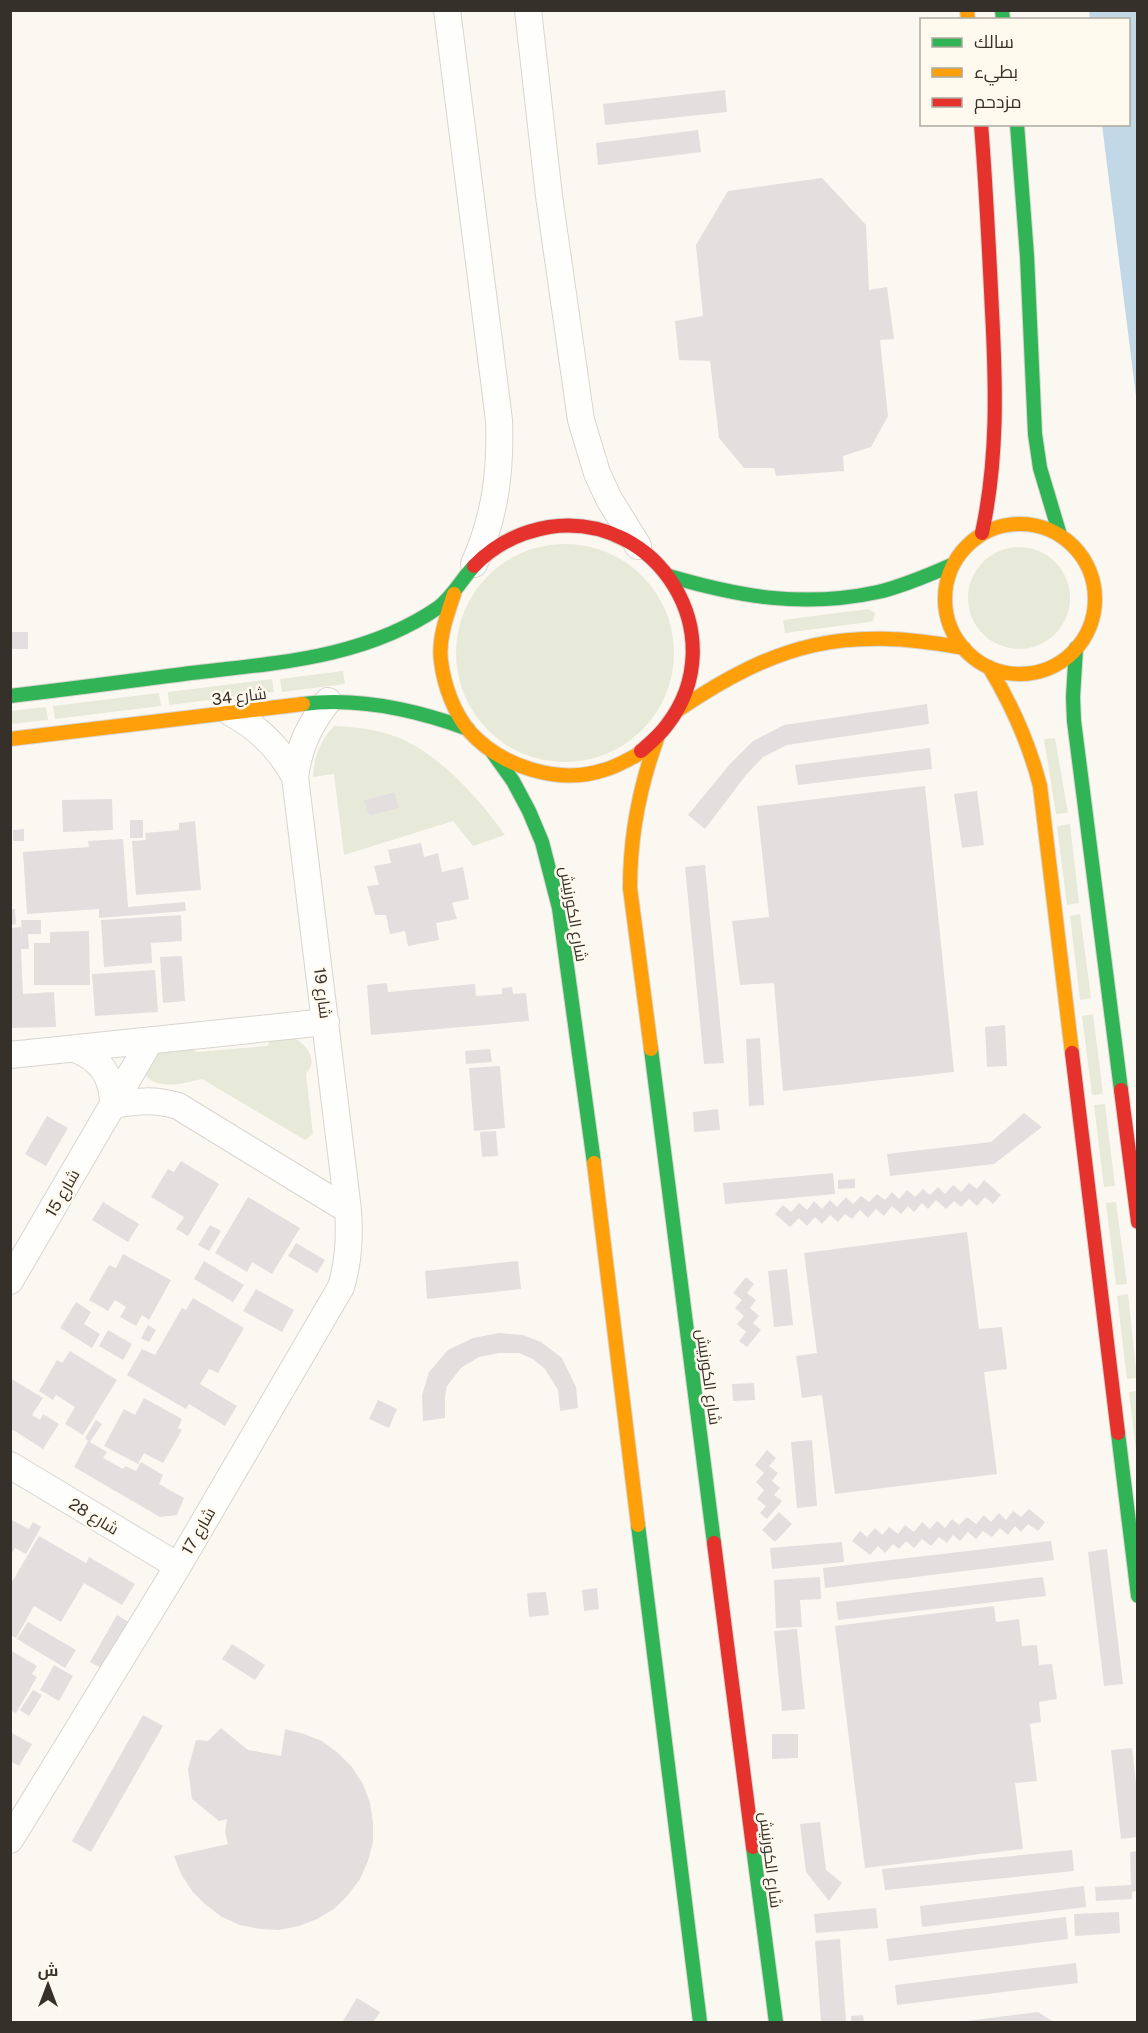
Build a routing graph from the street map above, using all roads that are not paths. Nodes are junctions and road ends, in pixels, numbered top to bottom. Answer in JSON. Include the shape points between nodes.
{"nodes":[{"id":1,"x":447,"y":10,"type":"edge"},
{"id":2,"x":528,"y":10,"type":"edge"},
{"id":3,"x":981,"y":126,"type":"edge"},
{"id":4,"x":1017,"y":126,"type":"edge"},
{"id":5,"x":982,"y":533,"type":"junction"},
{"id":6,"x":1060,"y":535,"type":"junction"},
{"id":7,"x":638,"y":546,"type":"junction"},
{"id":8,"x":474,"y":565,"type":"junction"},
{"id":9,"x":952,"y":565,"type":"junction"},
{"id":10,"x":669,"y":576,"type":"junction"},
{"id":11,"x":454,"y":594,"type":"junction"},
{"id":12,"x":964,"y":648,"type":"junction"},
{"id":13,"x":1076,"y":648,"type":"junction"},
{"id":14,"x":989,"y":667,"type":"junction"},
{"id":15,"x":10,"y":696,"type":"edge"},
{"id":16,"x":328,"y":701,"type":"junction"},
{"id":17,"x":678,"y":710,"type":"junction"},
{"id":18,"x":231,"y":713,"type":"junction"},
{"id":19,"x":468,"y":729,"type":"junction"},
{"id":20,"x":10,"y":739,"type":"edge"},
{"id":21,"x":657,"y":739,"type":"junction"},
{"id":22,"x":494,"y":753,"type":"junction"},
{"id":23,"x":295,"y":777,"type":"junction"},
{"id":24,"x":326,"y":1022,"type":"junction"},
{"id":25,"x":150,"y":1041,"type":"junction"},
{"id":26,"x":75,"y":1049,"type":"junction"},
{"id":27,"x":10,"y":1055,"type":"edge"},
{"id":28,"x":113,"y":1105,"type":"junction"},
{"id":29,"x":348,"y":1210,"type":"junction"},
{"id":30,"x":1137,"y":1222,"type":"edge"},
{"id":31,"x":10,"y":1281,"type":"edge"},
{"id":32,"x":10,"y":1465,"type":"edge"},
{"id":33,"x":178,"y":1566,"type":"junction"},
{"id":34,"x":1137,"y":1596,"type":"edge"},
{"id":35,"x":10,"y":1840,"type":"edge"},
{"id":36,"x":700,"y":2022,"type":"edge"},
{"id":37,"x":776,"y":2022,"type":"edge"}],
"edges":[{"from":1,"to":8,"type":"street","via":[[499,429],[496,494]]},
{"from":2,"to":7,"type":"street","via":[[549,196],[581,420],[601,482]]},
{"from":3,"to":5,"type":"street","via":[[997,423],[994,479]]},
{"from":4,"to":6,"type":"street","via":[[1035,434],[1043,480]]},
{"from":5,"to":6,"type":"street","via":[[1022,524]]},
{"from":5,"to":9,"type":"street"},
{"from":6,"to":13,"type":"street","via":[[1088,567],[1094,587],[1091,623]]},
{"from":7,"to":8,"type":"street","via":[[591,527],[565,525],[516,535]]},
{"from":7,"to":10,"type":"street"},
{"from":8,"to":11,"type":"street"},
{"from":9,"to":10,"type":"street","via":[[892,589],[829,600],[764,599]]},
{"from":9,"to":12,"type":"street","via":[[944,602],[950,627]]},
{"from":10,"to":17,"type":"street","via":[[685,607],[693,642],[690,677]]},
{"from":11,"to":15,"type":"street","name":"شارع 34","via":[[410,623],[362,645],[310,659]]},
{"from":11,"to":19,"type":"street","via":[[441,639],[441,663],[446,687]]},
{"from":12,"to":14,"type":"street"},
{"from":12,"to":17,"type":"street","via":[[924,640],[873,637],[813,644],[756,663],[720,681]]},
{"from":13,"to":14,"type":"street","via":[[1051,667],[1035,672],[1004,672]]},
{"from":13,"to":30,"type":"street","via":[[1074,721]]},
{"from":14,"to":34,"type":"street","via":[[1021,723],[1040,786]]},
{"from":16,"to":18,"type":"street","name":"شارع 34"},
{"from":16,"to":19,"type":"street","name":"شارع 34","via":[[395,707]]},
{"from":16,"to":23,"type":"street","name":"شارع 19","via":[[302,744]]},
{"from":17,"to":21,"type":"street"},
{"from":18,"to":20,"type":"street","name":"شارع 34"},
{"from":18,"to":23,"type":"street","name":"شارع 19","via":[[268,740]]},
{"from":19,"to":22,"type":"street"},
{"from":21,"to":22,"type":"street","via":[[633,758],[607,770],[578,776],[529,770]]},
{"from":21,"to":37,"type":"street","name":"شارع الكورنيش","via":[[637,797],[630,888]]},
{"from":22,"to":36,"type":"street","name":"شارع الكورنيش","via":[[529,811],[542,842],[559,908],[604,1236]]},
{"from":23,"to":24,"type":"street","name":"شارع 19"},
{"from":24,"to":25,"type":"street"},
{"from":24,"to":29,"type":"street","name":"شارع 19"},
{"from":25,"to":26,"type":"street"},
{"from":25,"to":28,"type":"street","name":"شارع 15"},
{"from":26,"to":27,"type":"street"},
{"from":26,"to":28,"type":"street","via":[[87,1054],[105,1071],[112,1087]]},
{"from":28,"to":29,"type":"street","via":[[142,1100],[178,1106]]},
{"from":28,"to":31,"type":"street","name":"شارع 15"},
{"from":29,"to":33,"type":"street","name":"شارع 17","via":[[349,1249],[341,1287]]},
{"from":32,"to":33,"type":"street","name":"شارع 28"},
{"from":33,"to":35,"type":"street","name":"شارع 17"}]}
